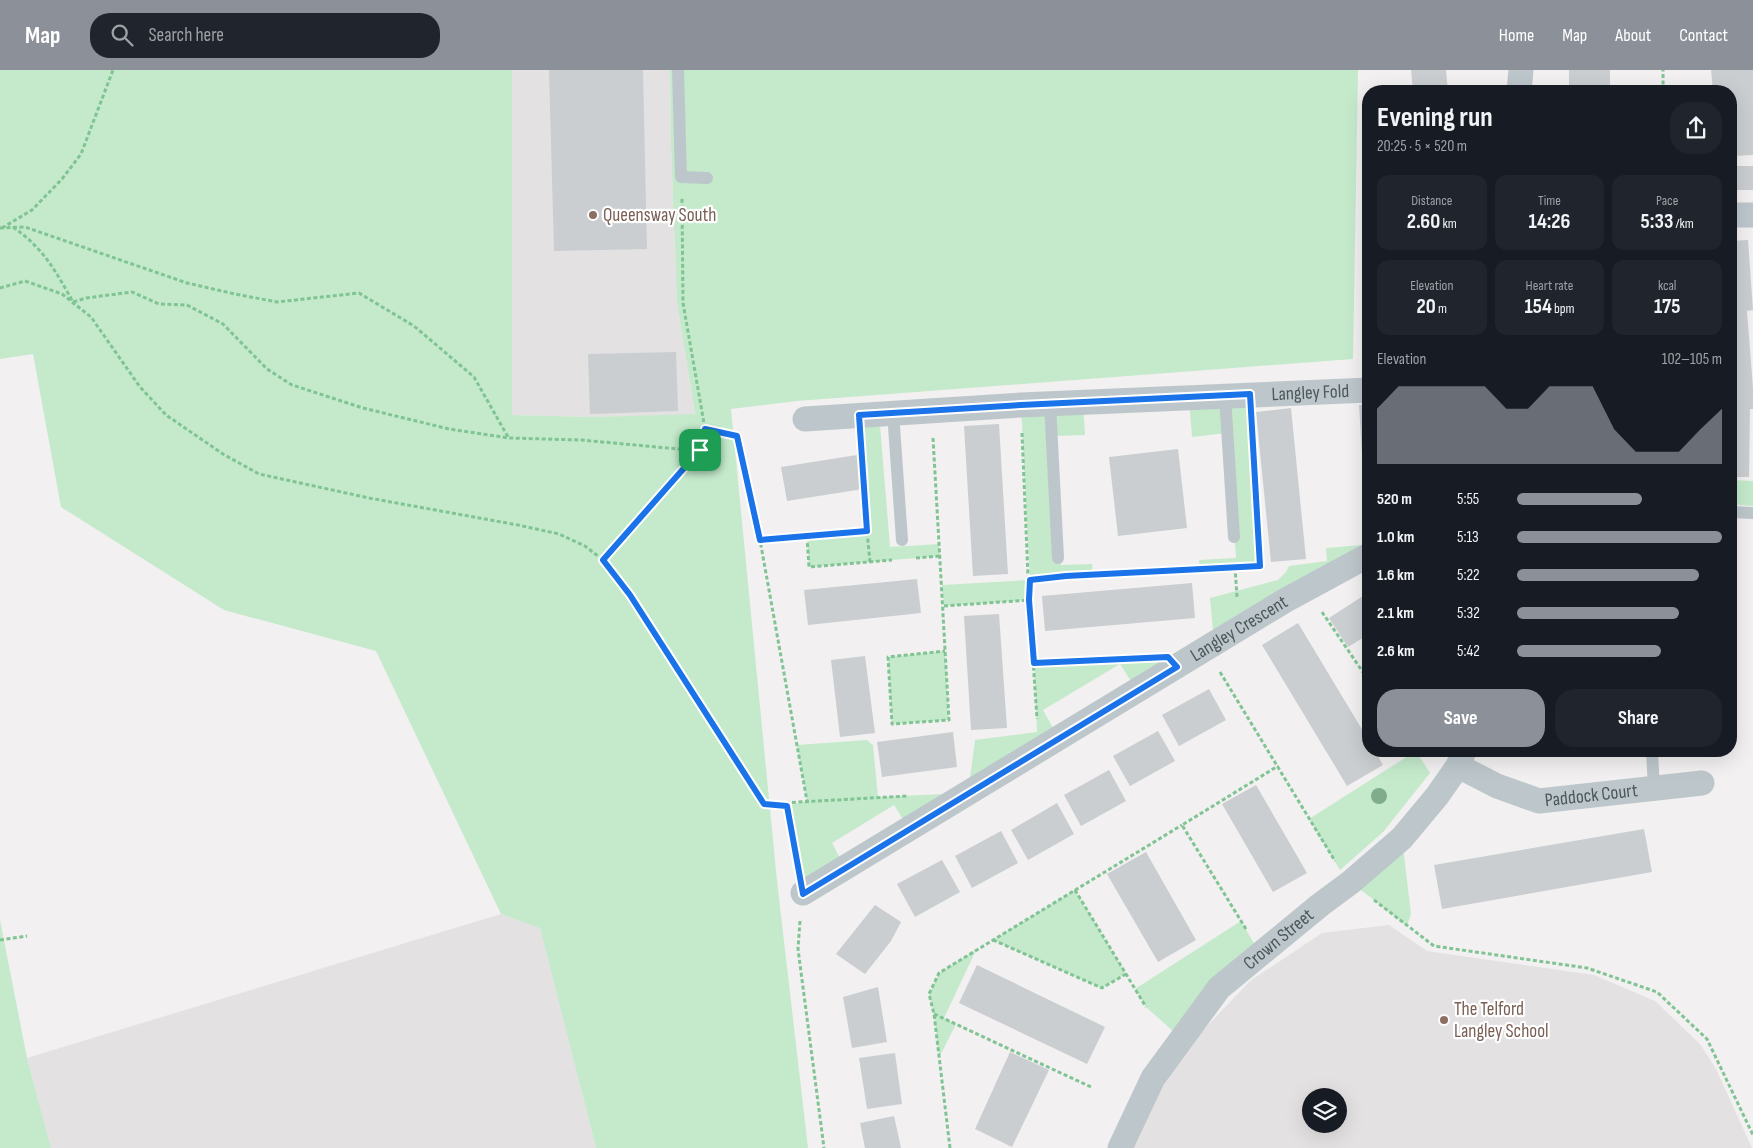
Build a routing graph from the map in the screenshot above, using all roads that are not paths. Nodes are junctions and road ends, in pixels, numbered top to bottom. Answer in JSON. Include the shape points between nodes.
{"nodes":[{"id":1,"x":678,"y":70,"type":"edge"},
{"id":2,"x":1521,"y":70,"type":"edge"},
{"id":3,"x":1520,"y":85,"type":"edge"},
{"id":4,"x":707,"y":178,"type":"dead end"},
{"id":5,"x":1737,"y":215,"type":"edge"},
{"id":6,"x":1753,"y":215,"type":"edge"},
{"id":7,"x":1362,"y":390,"type":"edge"},
{"id":8,"x":1225,"y":396,"type":"junction"},
{"id":9,"x":1050,"y":404,"type":"junction"},
{"id":10,"x":893,"y":412,"type":"junction"},
{"id":11,"x":805,"y":419,"type":"dead end"},
{"id":12,"x":1737,"y":512,"type":"edge"},
{"id":13,"x":1753,"y":513,"type":"edge"},
{"id":14,"x":1234,"y":537,"type":"dead end"},
{"id":15,"x":902,"y":540,"type":"dead end"},
{"id":16,"x":1058,"y":558,"type":"dead end"},
{"id":17,"x":1362,"y":559,"type":"edge"},
{"id":18,"x":1652,"y":757,"type":"edge"},
{"id":19,"x":1461,"y":758,"type":"edge"},
{"id":20,"x":1702,"y":783,"type":"dead end"},
{"id":21,"x":1654,"y":789,"type":"junction"},
{"id":22,"x":803,"y":894,"type":"road end"},
{"id":23,"x":1120,"y":1148,"type":"edge"}],
"edges":[{"from":1,"to":4,"type":"lane","via":[[681,177]]},
{"from":2,"to":3,"type":"street"},
{"from":5,"to":6,"type":"street"},
{"from":7,"to":8,"type":"street","name":"Langley Fold"},
{"from":8,"to":9,"type":"street","name":"Langley Fold"},
{"from":8,"to":14,"type":"lane"},
{"from":9,"to":10,"type":"street","name":"Langley Fold"},
{"from":9,"to":16,"type":"lane"},
{"from":10,"to":11,"type":"street","name":"Langley Fold"},
{"from":10,"to":15,"type":"lane"},
{"from":12,"to":13,"type":"lane"},
{"from":17,"to":22,"type":"street","name":"Langley Crescent","via":[[1206,648]]},
{"from":18,"to":21,"type":"lane"},
{"from":19,"to":21,"type":"street","name":"Paddock Court","via":[[1497,786],[1539,801]]},
{"from":19,"to":23,"type":"street","name":"Crown Street","via":[[1437,796],[1402,838],[1219,988],[1153,1078]]},
{"from":20,"to":21,"type":"street","name":"Paddock Court"}]}
